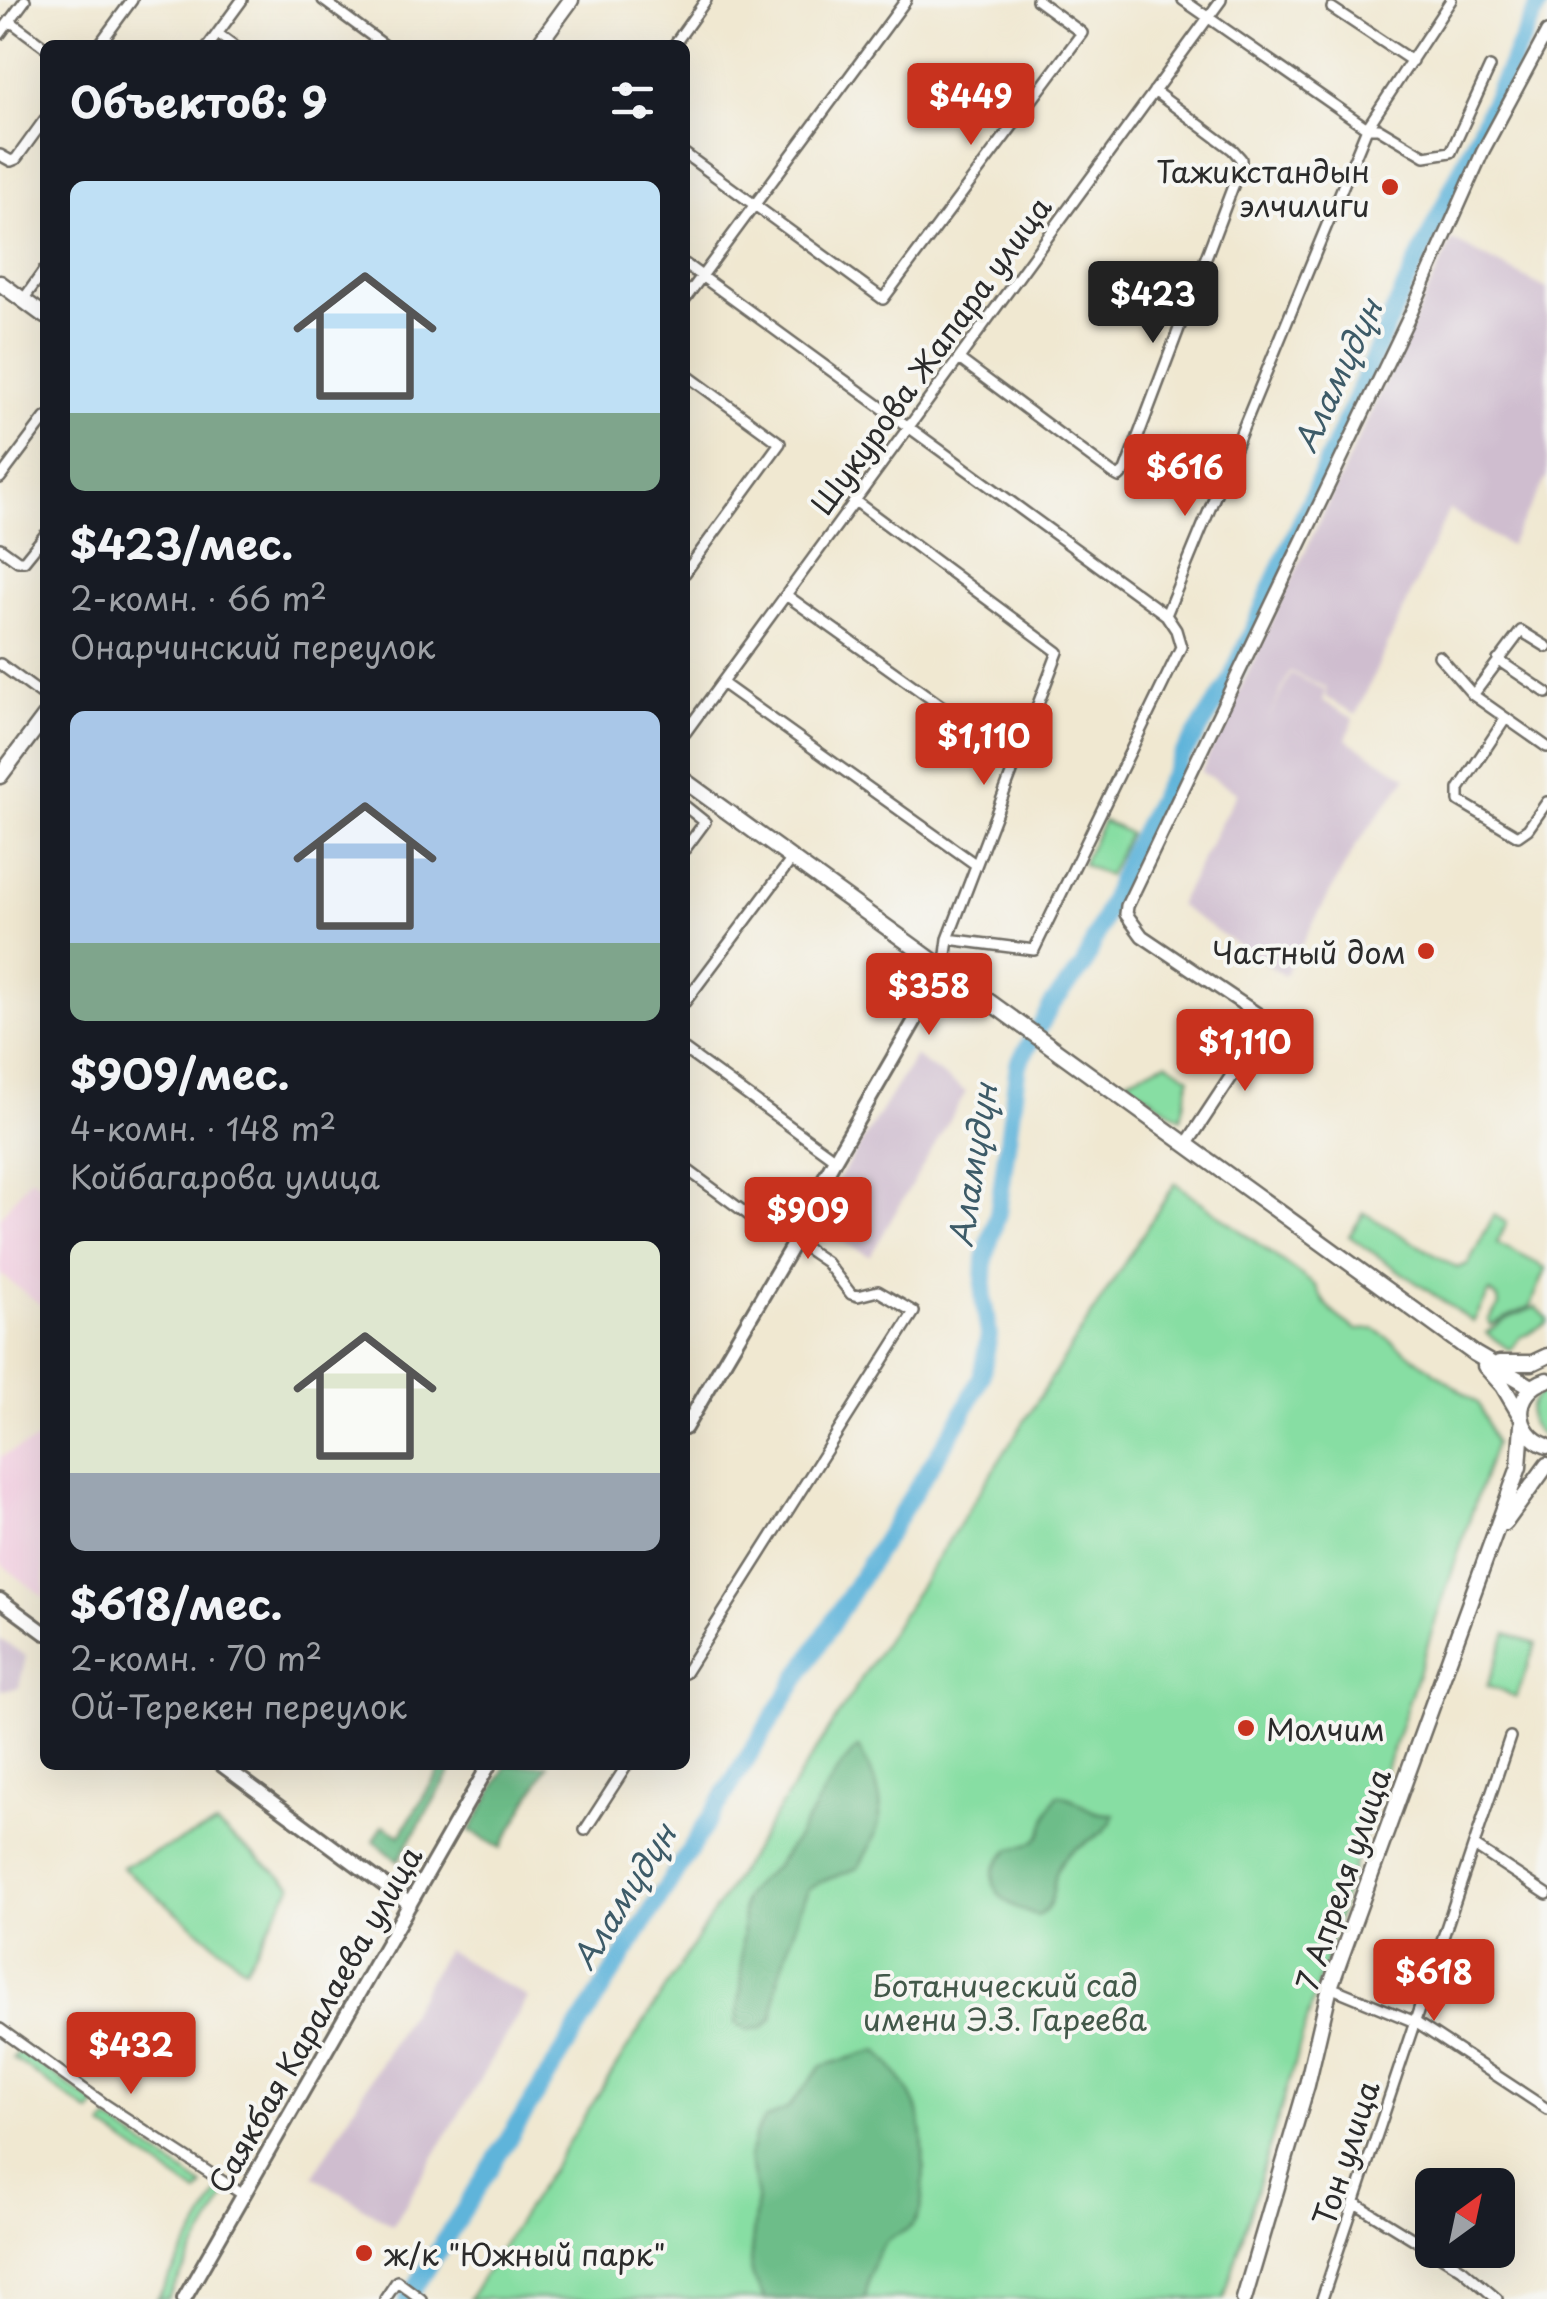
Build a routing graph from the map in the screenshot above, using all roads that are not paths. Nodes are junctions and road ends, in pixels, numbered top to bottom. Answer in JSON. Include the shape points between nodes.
{"nodes":[{"id":1,"x":25,"y":0,"type":"edge"},
{"id":2,"x":132,"y":0,"type":"edge"},
{"id":3,"x":242,"y":0,"type":"edge"},
{"id":4,"x":323,"y":0,"type":"edge"},
{"id":5,"x":572,"y":0,"type":"edge"},
{"id":6,"x":706,"y":0,"type":"edge"},
{"id":7,"x":906,"y":0,"type":"edge"},
{"id":8,"x":1036,"y":0,"type":"edge"},
{"id":9,"x":1184,"y":0,"type":"edge"},
{"id":10,"x":1221,"y":0,"type":"edge"},
{"id":11,"x":1451,"y":0,"type":"edge"},
{"id":12,"x":1332,"y":8,"type":"dead end"},
{"id":13,"x":1208,"y":18,"type":"junction"},
{"id":14,"x":10,"y":21,"type":"junction"},
{"id":15,"x":1547,"y":32,"type":"edge"},
{"id":16,"x":0,"y":34,"type":"edge"},
{"id":17,"x":218,"y":34,"type":"junction"},
{"id":18,"x":102,"y":40,"type":"edge"},
{"id":19,"x":213,"y":40,"type":"edge"},
{"id":20,"x":226,"y":40,"type":"edge"},
{"id":21,"x":377,"y":40,"type":"edge"},
{"id":22,"x":542,"y":40,"type":"edge"},
{"id":23,"x":678,"y":40,"type":"edge"},
{"id":24,"x":40,"y":44,"type":"edge"},
{"id":25,"x":1412,"y":61,"type":"junction"},
{"id":26,"x":1490,"y":67,"type":"dead end"},
{"id":27,"x":1154,"y":91,"type":"junction"},
{"id":28,"x":40,"y":126,"type":"edge"},
{"id":29,"x":1367,"y":128,"type":"junction"},
{"id":30,"x":0,"y":155,"type":"edge"},
{"id":31,"x":690,"y":158,"type":"edge"},
{"id":32,"x":754,"y":204,"type":"junction"},
{"id":33,"x":690,"y":268,"type":"edge"},
{"id":34,"x":40,"y":276,"type":"edge"},
{"id":35,"x":701,"y":276,"type":"junction"},
{"id":36,"x":4,"y":292,"type":"edge"},
{"id":37,"x":690,"y":292,"type":"edge"},
{"id":38,"x":23,"y":300,"type":"junction"},
{"id":39,"x":40,"y":312,"type":"edge"},
{"id":40,"x":959,"y":359,"type":"junction"},
{"id":41,"x":690,"y":378,"type":"edge"},
{"id":42,"x":40,"y":425,"type":"edge"},
{"id":43,"x":908,"y":427,"type":"junction"},
{"id":44,"x":0,"y":478,"type":"edge"},
{"id":45,"x":854,"y":501,"type":"junction"},
{"id":46,"x":40,"y":541,"type":"edge"},
{"id":47,"x":0,"y":548,"type":"edge"},
{"id":48,"x":690,"y":566,"type":"edge"},
{"id":49,"x":786,"y":595,"type":"junction"},
{"id":50,"x":1166,"y":615,"type":"junction"},
{"id":51,"x":1547,"y":647,"type":"edge"},
{"id":52,"x":1438,"y":656,"type":"dead end"},
{"id":53,"x":1498,"y":660,"type":"junction"},
{"id":54,"x":0,"y":664,"type":"edge"},
{"id":55,"x":722,"y":683,"type":"junction"},
{"id":56,"x":40,"y":693,"type":"edge"},
{"id":57,"x":1547,"y":693,"type":"edge"},
{"id":58,"x":1473,"y":695,"type":"junction"},
{"id":59,"x":947,"y":710,"type":"dead end"},
{"id":60,"x":1506,"y":718,"type":"junction"},
{"id":61,"x":40,"y":723,"type":"edge"},
{"id":62,"x":690,"y":727,"type":"edge"},
{"id":63,"x":1547,"y":747,"type":"edge"},
{"id":64,"x":0,"y":776,"type":"edge"},
{"id":65,"x":690,"y":785,"type":"edge"},
{"id":66,"x":1547,"y":802,"type":"edge"},
{"id":67,"x":690,"y":810,"type":"edge"},
{"id":68,"x":690,"y":843,"type":"edge"},
{"id":69,"x":792,"y":859,"type":"junction"},
{"id":70,"x":975,"y":864,"type":"junction"},
{"id":71,"x":948,"y":939,"type":"junction"},
{"id":72,"x":944,"y":970,"type":"junction"},
{"id":73,"x":690,"y":995,"type":"edge"},
{"id":74,"x":690,"y":1054,"type":"edge"},
{"id":75,"x":1186,"y":1145,"type":"junction"},
{"id":76,"x":835,"y":1160,"type":"junction"},
{"id":77,"x":690,"y":1172,"type":"edge"},
{"id":78,"x":795,"y":1242,"type":"junction"},
{"id":79,"x":1475,"y":1354,"type":"junction"},
{"id":80,"x":1547,"y":1356,"type":"edge"},
{"id":81,"x":1541,"y":1380,"type":"edge"},
{"id":82,"x":690,"y":1420,"type":"edge"},
{"id":83,"x":1521,"y":1420,"type":"junction"},
{"id":84,"x":1547,"y":1446,"type":"edge"},
{"id":85,"x":1547,"y":1465,"type":"edge"},
{"id":86,"x":1494,"y":1540,"type":"junction"},
{"id":87,"x":0,"y":1600,"type":"edge"},
{"id":88,"x":40,"y":1630,"type":"edge"},
{"id":89,"x":690,"y":1665,"type":"edge"},
{"id":90,"x":1510,"y":1738,"type":"dead end"},
{"id":91,"x":229,"y":1770,"type":"edge"},
{"id":92,"x":487,"y":1770,"type":"edge"},
{"id":93,"x":624,"y":1770,"type":"edge"},
{"id":94,"x":586,"y":1830,"type":"dead end"},
{"id":95,"x":1474,"y":1846,"type":"junction"},
{"id":96,"x":1547,"y":1894,"type":"edge"},
{"id":97,"x":410,"y":1904,"type":"junction"},
{"id":98,"x":1330,"y":1987,"type":"junction"},
{"id":99,"x":1414,"y":2022,"type":"junction"},
{"id":100,"x":0,"y":2030,"type":"edge"},
{"id":101,"x":1547,"y":2110,"type":"edge"},
{"id":102,"x":242,"y":2194,"type":"junction"},
{"id":103,"x":1354,"y":2203,"type":"junction"},
{"id":104,"x":419,"y":2297,"type":"edge"},
{"id":105,"x":184,"y":2299,"type":"edge"},
{"id":106,"x":385,"y":2299,"type":"edge"},
{"id":107,"x":1244,"y":2299,"type":"edge"},
{"id":108,"x":1322,"y":2299,"type":"edge"},
{"id":109,"x":1497,"y":2299,"type":"edge"}],
"edges":[{"from":1,"to":14,"type":"street"},
{"from":2,"to":18,"type":"street"},
{"from":3,"to":17,"type":"street"},
{"from":4,"to":21,"type":"street"},
{"from":5,"to":22,"type":"main road"},
{"from":6,"to":23,"type":"street"},
{"from":7,"to":32,"type":"street"},
{"from":8,"to":32,"type":"street","via":[[1082,33],[882,298]]},
{"from":9,"to":13,"type":"street"},
{"from":10,"to":13,"type":"street","name":"Шукурова Жапара улица"},
{"from":11,"to":25,"type":"street"},
{"from":12,"to":25,"type":"street"},
{"from":13,"to":27,"type":"street","name":"Шукурова Жапара улица"},
{"from":13,"to":29,"type":"street"},
{"from":14,"to":16,"type":"street"},
{"from":14,"to":24,"type":"street"},
{"from":15,"to":75,"type":"street","via":[[1483,152],[1127,906],[1142,936],[1268,1020]]},
{"from":17,"to":19,"type":"street"},
{"from":17,"to":20,"type":"street"},
{"from":25,"to":29,"type":"street"},
{"from":26,"to":29,"type":"street","via":[[1451,152],[1425,156]]},
{"from":27,"to":40,"type":"street","name":"Шукурова Жапара улица"},
{"from":27,"to":40,"type":"street","via":[[1234,150],[1241,165],[1125,471],[1112,473]]},
{"from":28,"to":30,"type":"street","via":[[16,159]]},
{"from":29,"to":50,"type":"street"},
{"from":31,"to":32,"type":"street"},
{"from":32,"to":35,"type":"street"},
{"from":33,"to":35,"type":"street"},
{"from":34,"to":38,"type":"street"},
{"from":35,"to":37,"type":"street"},
{"from":35,"to":43,"type":"street"},
{"from":36,"to":38,"type":"main road"},
{"from":38,"to":39,"type":"main road"},
{"from":40,"to":43,"type":"street","name":"Шукурова Жапара улица"},
{"from":41,"to":48,"type":"street","via":[[780,443]]},
{"from":42,"to":44,"type":"street"},
{"from":43,"to":45,"type":"street","name":"Шукурова Жапара улица"},
{"from":43,"to":50,"type":"street"},
{"from":45,"to":49,"type":"street","name":"Шукурова Жапара улица"},
{"from":45,"to":70,"type":"street","via":[[1058,652]]},
{"from":46,"to":47,"type":"street","via":[[24,560]]},
{"from":49,"to":55,"type":"street","name":"Шукурова Жапара улица"},
{"from":49,"to":59,"type":"street"},
{"from":50,"to":71,"type":"street","via":[[1181,646],[1034,950]]},
{"from":51,"to":53,"type":"street","via":[[1521,631]]},
{"from":52,"to":58,"type":"street"},
{"from":53,"to":57,"type":"street"},
{"from":53,"to":58,"type":"street"},
{"from":54,"to":56,"type":"street"},
{"from":55,"to":62,"type":"street","name":"Шукурова Жапара улица"},
{"from":55,"to":70,"type":"street"},
{"from":58,"to":60,"type":"street"},
{"from":60,"to":63,"type":"street"},
{"from":60,"to":66,"type":"street","via":[[1459,800],[1518,836]]},
{"from":61,"to":64,"type":"main road"},
{"from":65,"to":69,"type":"main road"},
{"from":67,"to":68,"type":"street","via":[[706,822]]},
{"from":69,"to":72,"type":"main road"},
{"from":69,"to":73,"type":"street"},
{"from":70,"to":71,"type":"street"},
{"from":71,"to":72,"type":"street"},
{"from":72,"to":75,"type":"main road"},
{"from":72,"to":76,"type":"main road"},
{"from":74,"to":76,"type":"street"},
{"from":75,"to":79,"type":"main road"},
{"from":76,"to":78,"type":"main road"},
{"from":77,"to":78,"type":"street","via":[[774,1234]]},
{"from":78,"to":82,"type":"main road"},
{"from":78,"to":89,"type":"street","via":[[826,1262],[851,1294],[878,1291],[914,1312]]},
{"from":79,"to":80,"type":"main road","via":[[1515,1365]]},
{"from":79,"to":81,"type":"main road"},
{"from":79,"to":83,"type":"main road"},
{"from":81,"to":83,"type":"main road","name":"7 Апреля улица","via":[[1525,1396]]},
{"from":83,"to":84,"type":"main road","via":[[1534,1441]]},
{"from":83,"to":86,"type":"main road","name":"7 Апреля улица","via":[[1519,1467]]},
{"from":85,"to":86,"type":"main road","name":"7 Апреля улица"},
{"from":86,"to":98,"type":"main road","name":"7 Апреля улица"},
{"from":87,"to":88,"type":"main road"},
{"from":90,"to":95,"type":"street","name":"Тон улица"},
{"from":91,"to":97,"type":"main road"},
{"from":92,"to":97,"type":"main road","name":"Саякбая Каралаева улица"},
{"from":93,"to":94,"type":"street"},
{"from":95,"to":96,"type":"street"},
{"from":95,"to":99,"type":"street","name":"Тон улица"},
{"from":97,"to":102,"type":"main road","name":"Саякбая Каралаева улица"},
{"from":98,"to":99,"type":"street"},
{"from":98,"to":107,"type":"main road","name":"7 Апреля улица"},
{"from":99,"to":101,"type":"street"},
{"from":99,"to":103,"type":"street","name":"Тон улица"},
{"from":100,"to":102,"type":"street"},
{"from":102,"to":105,"type":"main road","name":"Саякбая Каралаева улица"},
{"from":103,"to":108,"type":"street","name":"Тон улица"},
{"from":103,"to":109,"type":"street","via":[[1462,2269]]},
{"from":104,"to":106,"type":"street","via":[[398,2282]]}]}
